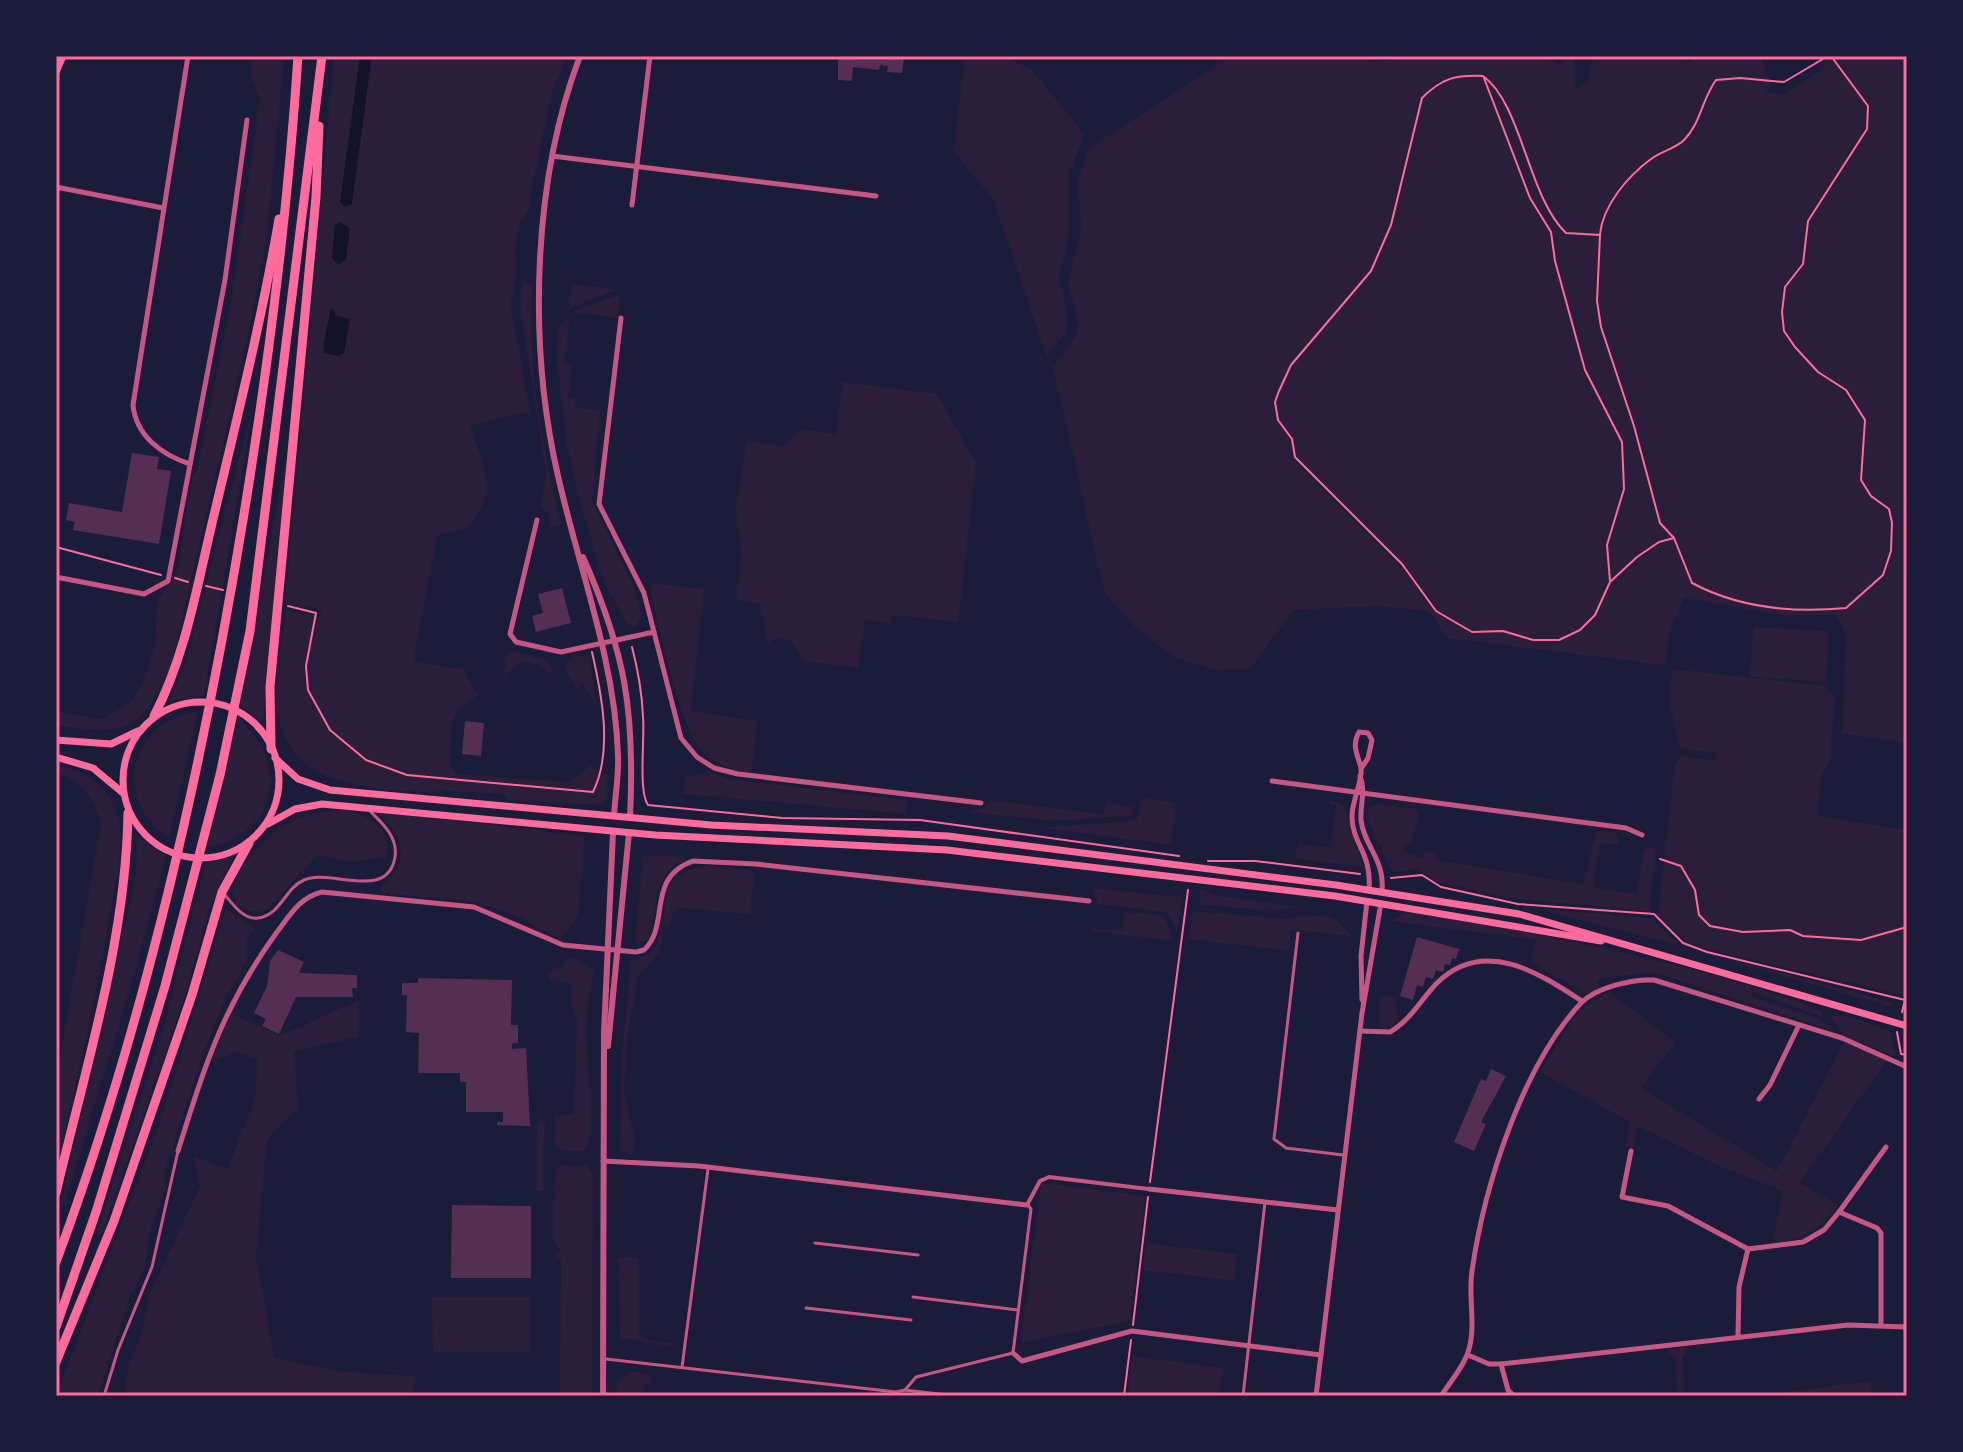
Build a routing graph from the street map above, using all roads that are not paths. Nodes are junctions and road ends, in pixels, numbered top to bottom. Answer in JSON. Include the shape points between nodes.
{"nodes":[{"id":1,"x":63,"y":56,"type":"edge"},
{"id":2,"x":188,"y":56,"type":"edge"},
{"id":3,"x":298,"y":56,"type":"edge"},
{"id":4,"x":322,"y":56,"type":"edge"},
{"id":5,"x":580,"y":56,"type":"edge"},
{"id":6,"x":650,"y":56,"type":"edge"},
{"id":7,"x":56,"y":72,"type":"edge"},
{"id":8,"x":247,"y":120,"type":"dead end"},
{"id":9,"x":292,"y":141,"type":"junction"},
{"id":10,"x":551,"y":156,"type":"junction"},
{"id":11,"x":635,"y":166,"type":"junction"},
{"id":12,"x":56,"y":187,"type":"edge"},
{"id":13,"x":876,"y":196,"type":"dead end"},
{"id":14,"x":632,"y":205,"type":"dead end"},
{"id":15,"x":163,"y":208,"type":"junction"},
{"id":16,"x":621,"y":318,"type":"dead end"},
{"id":17,"x":190,"y":464,"type":"junction"},
{"id":18,"x":537,"y":520,"type":"dead end"},
{"id":19,"x":578,"y":546,"type":"junction"},
{"id":20,"x":56,"y":577,"type":"edge"},
{"id":21,"x":654,"y":632,"type":"junction"},
{"id":22,"x":617,"y":639,"type":"junction"},
{"id":23,"x":602,"y":643,"type":"junction"},
{"id":24,"x":154,"y":716,"type":"junction"},
{"id":25,"x":143,"y":727,"type":"junction"},
{"id":26,"x":56,"y":740,"type":"edge"},
{"id":27,"x":273,"y":753,"type":"junction"},
{"id":28,"x":56,"y":757,"type":"edge"},
{"id":29,"x":1361,"y":772,"type":"junction"},
{"id":30,"x":1272,"y":781,"type":"dead end"},
{"id":31,"x":123,"y":793,"type":"junction"},
{"id":32,"x":1354,"y":795,"type":"junction"},
{"id":33,"x":1363,"y":796,"type":"junction"},
{"id":34,"x":981,"y":803,"type":"dead end"},
{"id":35,"x":367,"y":809,"type":"junction"},
{"id":36,"x":128,"y":813,"type":"junction"},
{"id":37,"x":614,"y":816,"type":"junction"},
{"id":38,"x":630,"y":818,"type":"junction"},
{"id":39,"x":268,"y":824,"type":"junction"},
{"id":40,"x":613,"y":832,"type":"junction"},
{"id":41,"x":629,"y":833,"type":"junction"},
{"id":42,"x":1642,"y":835,"type":"dead end"},
{"id":43,"x":249,"y":843,"type":"junction"},
{"id":44,"x":1369,"y":890,"type":"junction"},
{"id":45,"x":222,"y":892,"type":"junction"},
{"id":46,"x":1382,"y":892,"type":"junction"},
{"id":47,"x":1089,"y":901,"type":"dead end"},
{"id":48,"x":1367,"y":901,"type":"junction"},
{"id":49,"x":1381,"y":903,"type":"junction"},
{"id":50,"x":1298,"y":933,"type":"dead end"},
{"id":51,"x":1646,"y":949,"type":"junction"},
{"id":52,"x":609,"y":951,"type":"junction"},
{"id":53,"x":618,"y":951,"type":"junction"},
{"id":54,"x":1582,"y":1001,"type":"junction"},
{"id":55,"x":1362,"y":1013,"type":"junction"},
{"id":56,"x":1799,"y":1025,"type":"junction"},
{"id":57,"x":1907,"y":1026,"type":"edge"},
{"id":58,"x":1360,"y":1031,"type":"junction"},
{"id":59,"x":606,"y":1053,"type":"junction"},
{"id":60,"x":1907,"y":1067,"type":"edge"},
{"id":61,"x":1759,"y":1099,"type":"dead end"},
{"id":62,"x":1886,"y":1147,"type":"dead end"},
{"id":63,"x":178,"y":1151,"type":"joint"},
{"id":64,"x":1631,"y":1151,"type":"dead end"},
{"id":65,"x":1345,"y":1155,"type":"junction"},
{"id":66,"x":603,"y":1161,"type":"junction"},
{"id":67,"x":708,"y":1167,"type":"junction"},
{"id":68,"x":1149,"y":1189,"type":"joint"},
{"id":69,"x":56,"y":1193,"type":"edge"},
{"id":70,"x":1265,"y":1202,"type":"junction"},
{"id":71,"x":1027,"y":1205,"type":"junction"},
{"id":72,"x":1338,"y":1210,"type":"junction"},
{"id":73,"x":1839,"y":1212,"type":"junction"},
{"id":74,"x":815,"y":1243,"type":"dead end"},
{"id":75,"x":1748,"y":1249,"type":"junction"},
{"id":76,"x":918,"y":1255,"type":"dead end"},
{"id":77,"x":56,"y":1262,"type":"edge"},
{"id":78,"x":913,"y":1297,"type":"dead end"},
{"id":79,"x":806,"y":1308,"type":"dead end"},
{"id":80,"x":1018,"y":1310,"type":"junction"},
{"id":81,"x":911,"y":1320,"type":"dead end"},
{"id":82,"x":1881,"y":1325,"type":"junction"},
{"id":83,"x":56,"y":1327,"type":"edge"},
{"id":84,"x":1907,"y":1327,"type":"edge"},
{"id":85,"x":1738,"y":1335,"type":"junction"},
{"id":86,"x":1249,"y":1346,"type":"junction"},
{"id":87,"x":1907,"y":1347,"type":"edge"},
{"id":88,"x":1013,"y":1353,"type":"junction"},
{"id":89,"x":1321,"y":1355,"type":"junction"},
{"id":90,"x":1468,"y":1355,"type":"junction"},
{"id":91,"x":602,"y":1359,"type":"junction"},
{"id":92,"x":56,"y":1362,"type":"edge"},
{"id":93,"x":1501,"y":1364,"type":"junction"},
{"id":94,"x":682,"y":1367,"type":"junction"},
{"id":95,"x":905,"y":1390,"type":"junction"},
{"id":96,"x":104,"y":1396,"type":"edge"},
{"id":97,"x":603,"y":1396,"type":"edge"},
{"id":98,"x":956,"y":1396,"type":"edge"},
{"id":99,"x":1243,"y":1396,"type":"edge"},
{"id":100,"x":1316,"y":1396,"type":"edge"},
{"id":101,"x":1441,"y":1396,"type":"edge"},
{"id":102,"x":1514,"y":1396,"type":"edge"}],
"edges":[{"from":1,"to":7,"type":"main road"},
{"from":2,"to":15,"type":"street"},
{"from":3,"to":9,"type":"highway"},
{"from":4,"to":27,"type":"highway","via":[[316,197],[270,687]]},
{"from":4,"to":83,"type":"highway","via":[[250,631],[220,775],[165,986]]},
{"from":5,"to":10,"type":"street"},
{"from":6,"to":11,"type":"street"},
{"from":8,"to":17,"type":"street","via":[[231,243]]},
{"from":9,"to":24,"type":"highway","via":[[266,296],[192,606],[175,672]]},
{"from":9,"to":77,"type":"highway","via":[[276,309],[252,476],[197,774],[146,978]]},
{"from":10,"to":11,"type":"street"},
{"from":10,"to":19,"type":"street","via":[[538,322],[558,476]]},
{"from":11,"to":13,"type":"street"},
{"from":11,"to":14,"type":"street"},
{"from":12,"to":15,"type":"street"},
{"from":15,"to":17,"type":"street","via":[[136,370],[134,417],[167,456]]},
{"from":16,"to":21,"type":"street","via":[[599,504],[644,593]]},
{"from":17,"to":20,"type":"street","via":[[168,581],[144,594]]},
{"from":18,"to":23,"type":"street","via":[[510,634],[516,642],[561,652]]},
{"from":19,"to":22,"type":"street"},
{"from":19,"to":23,"type":"street"},
{"from":21,"to":22,"type":"street"},
{"from":21,"to":34,"type":"street","via":[[681,738],[714,768]]},
{"from":22,"to":23,"type":"street"},
{"from":22,"to":38,"type":"street","via":[[631,721]]},
{"from":23,"to":37,"type":"street","via":[[618,758]]},
{"from":24,"to":25,"type":"main road"},
{"from":24,"to":27,"type":"main road","via":[[184,704],[219,705],[245,716]]},
{"from":25,"to":26,"type":"main road","via":[[111,744]]},
{"from":25,"to":31,"type":"main road","via":[[127,756]]},
{"from":27,"to":37,"type":"main road","via":[[298,779],[330,790]]},
{"from":27,"to":39,"type":"main road","via":[[277,793]]},
{"from":28,"to":31,"type":"main road","via":[[93,768]]},
{"from":29,"to":29,"type":"street","via":[[1372,740],[1359,732],[1356,757]]},
{"from":29,"to":32,"type":"street"},
{"from":29,"to":33,"type":"street"},
{"from":30,"to":32,"type":"street"},
{"from":31,"to":36,"type":"main road"},
{"from":32,"to":33,"type":"street"},
{"from":32,"to":44,"type":"street","via":[[1353,825],[1370,866]]},
{"from":33,"to":42,"type":"street","via":[[1626,828]]},
{"from":33,"to":46,"type":"street","via":[[1362,825],[1382,868]]},
{"from":35,"to":39,"type":"main road","via":[[322,804],[295,809]]},
{"from":35,"to":40,"type":"main road"},
{"from":35,"to":45,"type":"lane","via":[[395,841],[395,859],[376,881],[307,878],[293,886],[270,914],[258,918],[240,912]]},
{"from":36,"to":43,"type":"main road","via":[[151,839],[180,855],[220,856]]},
{"from":36,"to":69,"type":"highway","via":[[127,866],[111,953]]},
{"from":37,"to":38,"type":"main road"},
{"from":37,"to":40,"type":"main road"},
{"from":38,"to":41,"type":"main road"},
{"from":38,"to":44,"type":"main road","via":[[948,836]]},
{"from":39,"to":43,"type":"main road"},
{"from":40,"to":41,"type":"main road"},
{"from":40,"to":52,"type":"street"},
{"from":41,"to":48,"type":"main road","via":[[912,846]]},
{"from":41,"to":53,"type":"street"},
{"from":43,"to":45,"type":"highway"},
{"from":44,"to":46,"type":"main road"},
{"from":44,"to":48,"type":"main road"},
{"from":45,"to":92,"type":"highway","via":[[114,1221]]},
{"from":46,"to":49,"type":"main road"},
{"from":46,"to":51,"type":"main road","via":[[1519,914]]},
{"from":47,"to":53,"type":"street","via":[[693,861],[667,880],[651,945],[636,952]]},
{"from":48,"to":49,"type":"main road"},
{"from":48,"to":55,"type":"street"},
{"from":49,"to":51,"type":"main road"},
{"from":49,"to":55,"type":"street"},
{"from":50,"to":65,"type":"lane","via":[[1274,1139],[1286,1148]]},
{"from":51,"to":57,"type":"main road"},
{"from":52,"to":53,"type":"street"},
{"from":52,"to":59,"type":"street"},
{"from":52,"to":63,"type":"street","via":[[563,945],[474,907],[309,895],[229,1005]]},
{"from":53,"to":59,"type":"street"},
{"from":54,"to":56,"type":"street","via":[[1631,980],[1654,980]]},
{"from":54,"to":58,"type":"street","via":[[1523,965],[1486,960],[1439,981],[1390,1032]]},
{"from":54,"to":90,"type":"street","via":[[1538,1070],[1499,1153],[1481,1211],[1471,1276]]},
{"from":55,"to":58,"type":"street"},
{"from":56,"to":60,"type":"street","via":[[1866,1046]]},
{"from":56,"to":61,"type":"street"},
{"from":58,"to":65,"type":"street"},
{"from":59,"to":66,"type":"street"},
{"from":62,"to":73,"type":"street"},
{"from":63,"to":96,"type":"lane","via":[[152,1267]]},
{"from":64,"to":75,"type":"street","via":[[1622,1197],[1668,1206]]},
{"from":65,"to":72,"type":"street"},
{"from":66,"to":67,"type":"street"},
{"from":66,"to":91,"type":"street"},
{"from":67,"to":71,"type":"street"},
{"from":67,"to":94,"type":"lane"},
{"from":68,"to":70,"type":"street"},
{"from":68,"to":71,"type":"street","via":[[1049,1177],[1040,1181]]},
{"from":70,"to":72,"type":"street"},
{"from":70,"to":86,"type":"lane"},
{"from":71,"to":80,"type":"lane","via":[[1031,1209]]},
{"from":72,"to":89,"type":"street"},
{"from":73,"to":75,"type":"street","via":[[1824,1230],[1803,1242]]},
{"from":73,"to":82,"type":"street","via":[[1881,1233]]},
{"from":74,"to":76,"type":"lane"},
{"from":75,"to":85,"type":"street","via":[[1739,1287]]},
{"from":78,"to":80,"type":"lane"},
{"from":79,"to":81,"type":"lane"},
{"from":80,"to":88,"type":"lane"},
{"from":82,"to":84,"type":"street"},
{"from":82,"to":85,"type":"street"},
{"from":84,"to":87,"type":"street"},
{"from":85,"to":93,"type":"street"},
{"from":86,"to":88,"type":"street","via":[[1132,1331],[1022,1361]]},
{"from":86,"to":89,"type":"street"},
{"from":86,"to":99,"type":"lane"},
{"from":88,"to":95,"type":"lane","via":[[916,1377]]},
{"from":89,"to":100,"type":"street"},
{"from":90,"to":93,"type":"street"},
{"from":90,"to":101,"type":"street"},
{"from":91,"to":94,"type":"lane"},
{"from":91,"to":97,"type":"street"},
{"from":93,"to":102,"type":"street"},
{"from":94,"to":95,"type":"lane"},
{"from":95,"to":98,"type":"lane"}]}
